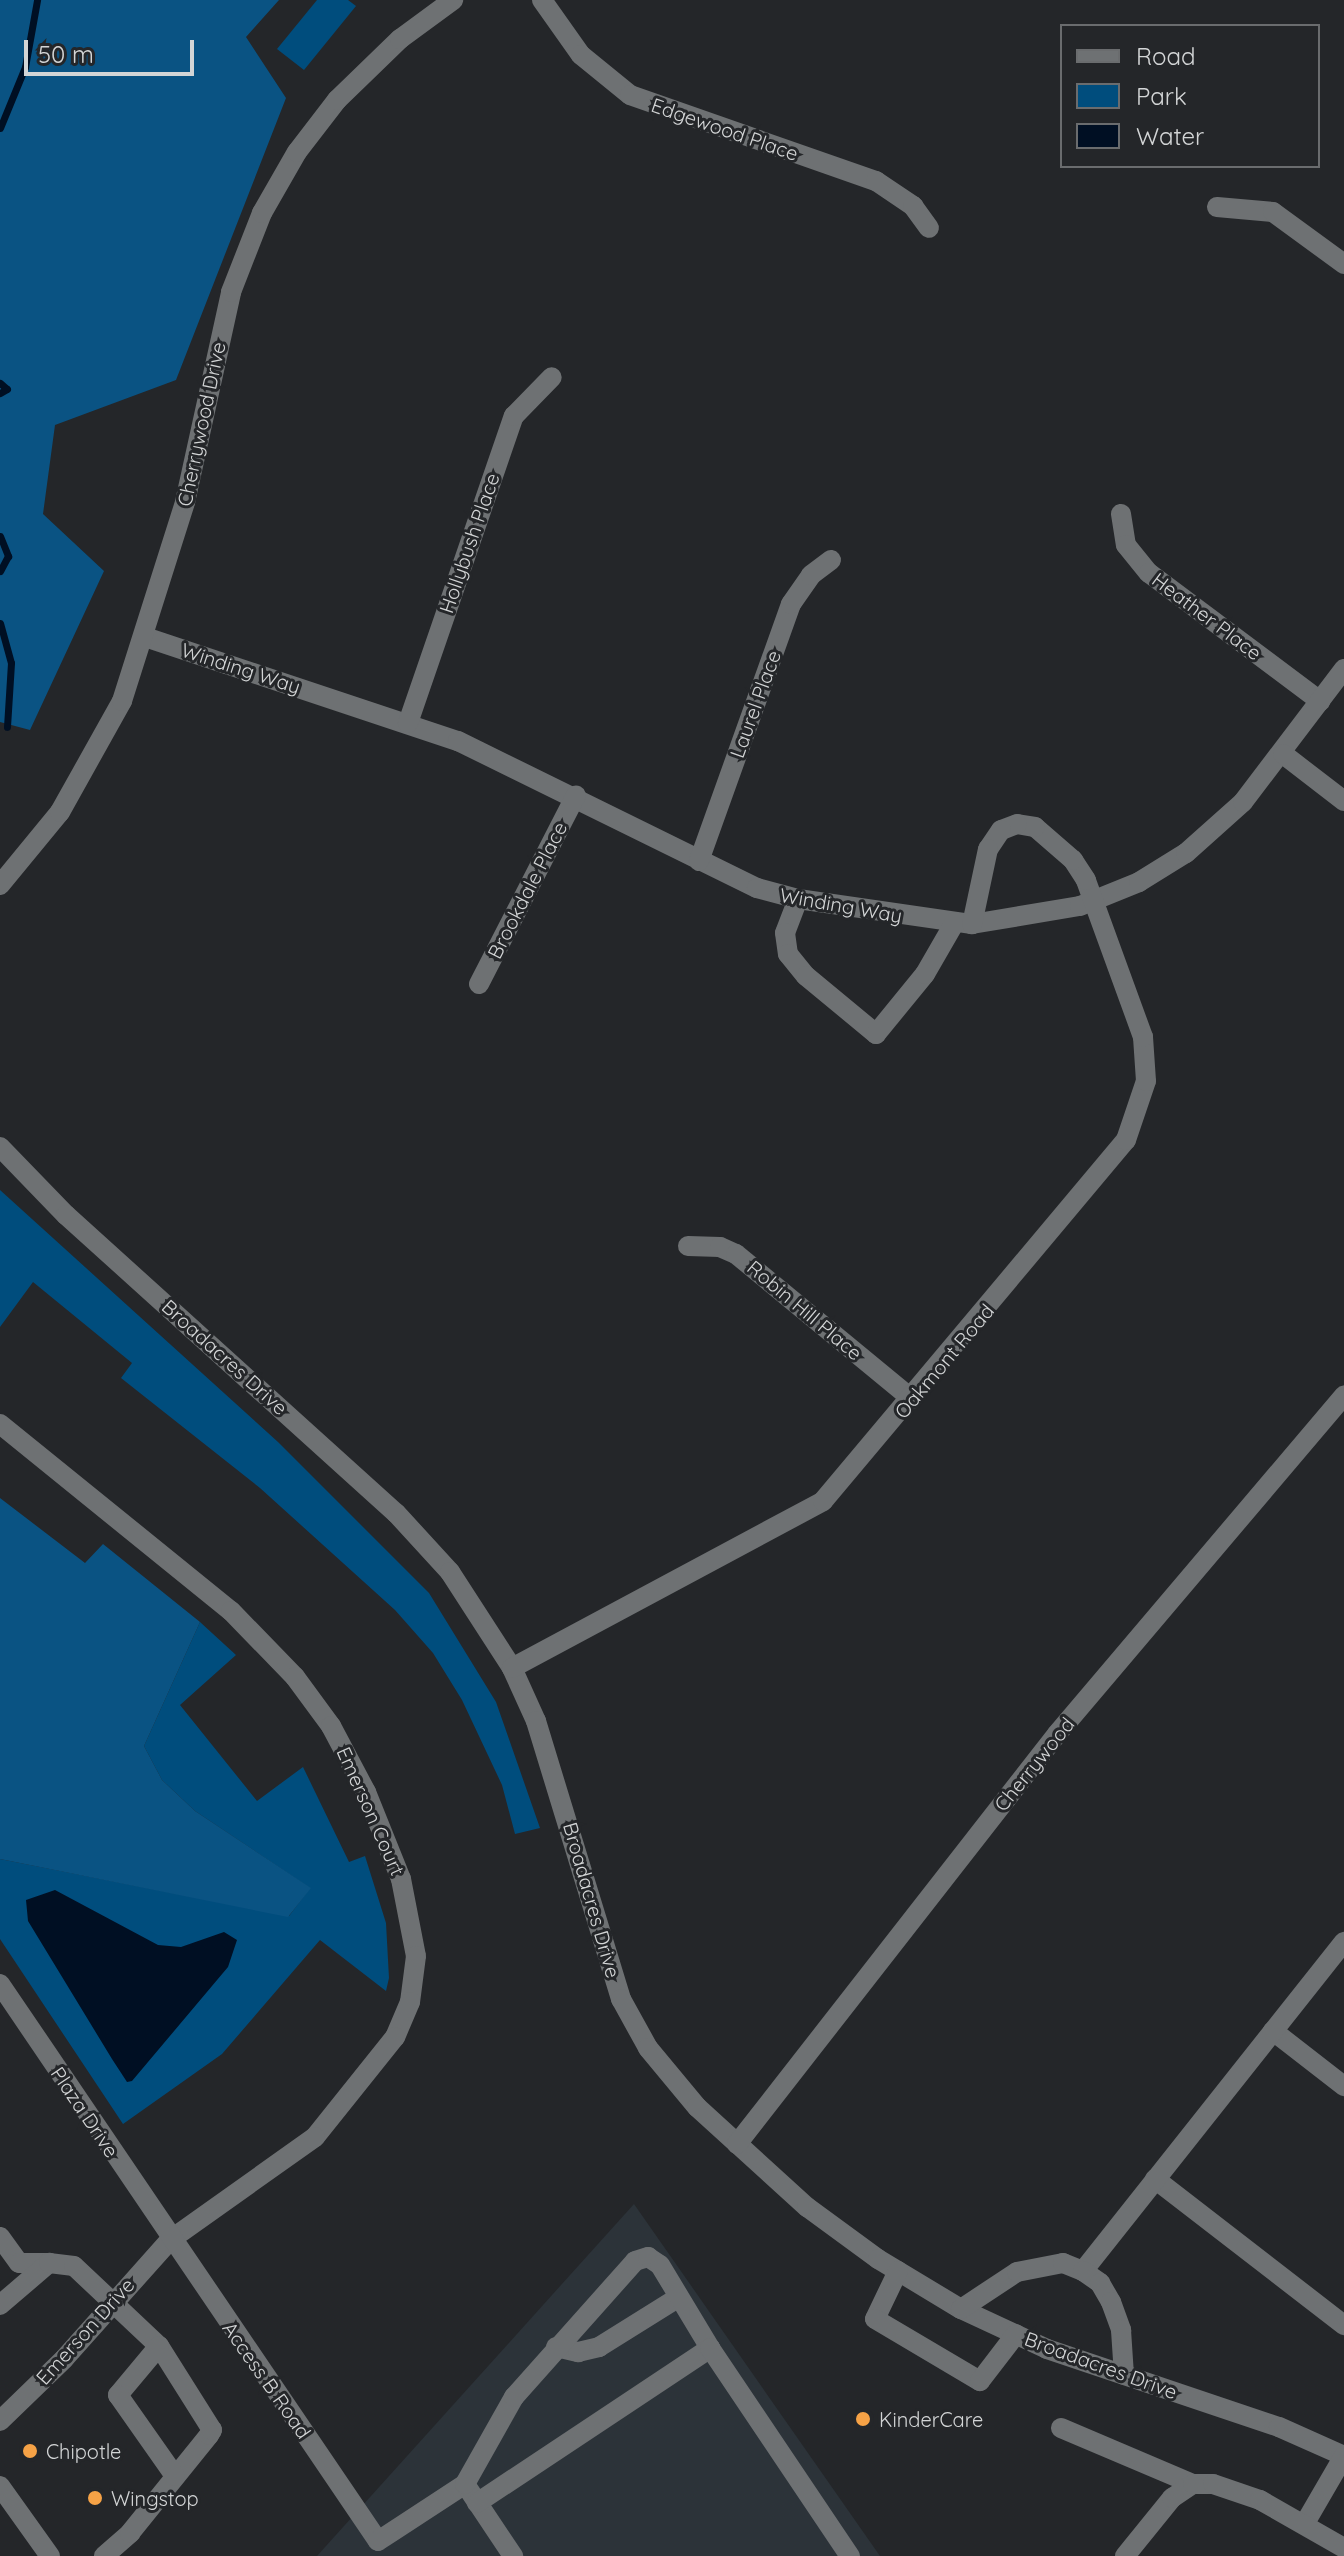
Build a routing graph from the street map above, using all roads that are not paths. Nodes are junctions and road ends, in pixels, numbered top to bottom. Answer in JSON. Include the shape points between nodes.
{"nodes":[{"id":1,"x":453,"y":0,"type":"edge"},
{"id":2,"x":542,"y":0,"type":"edge"},
{"id":3,"x":1217,"y":207,"type":"dead end"},
{"id":4,"x":929,"y":228,"type":"dead end"},
{"id":5,"x":1344,"y":264,"type":"edge"},
{"id":6,"x":552,"y":377,"type":"dead end"},
{"id":7,"x":1121,"y":514,"type":"dead end"},
{"id":8,"x":831,"y":560,"type":"dead end"},
{"id":9,"x":145,"y":637,"type":"junction"},
{"id":10,"x":1344,"y":669,"type":"edge"},
{"id":11,"x":1320,"y":701,"type":"junction"},
{"id":12,"x":408,"y":723,"type":"junction"},
{"id":13,"x":1283,"y":754,"type":"junction"},
{"id":14,"x":576,"y":795,"type":"junction"},
{"id":15,"x":1344,"y":801,"type":"edge"},
{"id":16,"x":699,"y":861,"type":"junction"},
{"id":17,"x":0,"y":885,"type":"edge"},
{"id":18,"x":798,"y":899,"type":"junction"},
{"id":19,"x":1094,"y":902,"type":"junction"},
{"id":20,"x":964,"y":923,"type":"junction"},
{"id":21,"x":479,"y":984,"type":"dead end"},
{"id":22,"x":0,"y":1147,"type":"edge"},
{"id":23,"x":688,"y":1246,"type":"dead end"},
{"id":24,"x":1344,"y":1395,"type":"edge"},
{"id":25,"x":912,"y":1399,"type":"junction"},
{"id":26,"x":0,"y":1424,"type":"edge"},
{"id":27,"x":512,"y":1668,"type":"junction"},
{"id":28,"x":1344,"y":1942,"type":"edge"},
{"id":29,"x":0,"y":1984,"type":"edge"},
{"id":30,"x":1273,"y":2031,"type":"junction"},
{"id":31,"x":1344,"y":2086,"type":"edge"},
{"id":32,"x":737,"y":2144,"type":"junction"},
{"id":33,"x":1155,"y":2179,"type":"junction"},
{"id":34,"x":0,"y":2237,"type":"edge"},
{"id":35,"x":170,"y":2240,"type":"junction"},
{"id":36,"x":49,"y":2263,"type":"junction"},
{"id":37,"x":898,"y":2271,"type":"junction"},
{"id":38,"x":1083,"y":2271,"type":"junction"},
{"id":39,"x":679,"y":2297,"type":"junction"},
{"id":40,"x":114,"y":2299,"type":"junction"},
{"id":41,"x":0,"y":2305,"type":"edge"},
{"id":42,"x":961,"y":2309,"type":"junction"},
{"id":43,"x":1344,"y":2325,"type":"edge"},
{"id":44,"x":1016,"y":2334,"type":"junction"},
{"id":45,"x":159,"y":2346,"type":"junction"},
{"id":46,"x":556,"y":2347,"type":"junction"},
{"id":47,"x":710,"y":2348,"type":"junction"},
{"id":48,"x":1124,"y":2375,"type":"junction"},
{"id":49,"x":0,"y":2421,"type":"edge"},
{"id":50,"x":1061,"y":2428,"type":"dead end"},
{"id":51,"x":1344,"y":2456,"type":"edge"},
{"id":52,"x":175,"y":2476,"type":"junction"},
{"id":53,"x":465,"y":2484,"type":"junction"},
{"id":54,"x":1193,"y":2484,"type":"junction"},
{"id":55,"x":0,"y":2486,"type":"edge"},
{"id":56,"x":477,"y":2503,"type":"junction"},
{"id":57,"x":1305,"y":2523,"type":"junction"},
{"id":58,"x":1344,"y":2548,"type":"edge"},
{"id":59,"x":50,"y":2556,"type":"edge"},
{"id":60,"x":104,"y":2556,"type":"edge"},
{"id":61,"x":513,"y":2556,"type":"edge"},
{"id":62,"x":850,"y":2556,"type":"edge"},
{"id":63,"x":1125,"y":2556,"type":"edge"}],
"edges":[{"from":1,"to":9,"type":"street","name":"Cherrywood Drive","via":[[391,47],[337,100],[297,152],[262,213],[231,292],[185,502]]},
{"from":2,"to":4,"type":"street","name":"Edgewood Place","via":[[581,55],[630,95],[876,181],[913,206]]},
{"from":3,"to":5,"type":"street","via":[[1273,212]]},
{"from":6,"to":12,"type":"street","name":"Hollybush Place","via":[[524,400],[510,425]]},
{"from":7,"to":11,"type":"street","name":"Heather Place","via":[[1126,545],[1149,573]]},
{"from":8,"to":16,"type":"street","name":"Laurel Place","via":[[805,581],[791,604]]},
{"from":9,"to":12,"type":"street","name":"Winding Way"},
{"from":9,"to":17,"type":"street","name":"Cherrywood Drive","via":[[101,747],[60,812]]},
{"from":10,"to":11,"type":"street","name":"Winding Way"},
{"from":11,"to":13,"type":"street","name":"Winding Way"},
{"from":12,"to":14,"type":"street","name":"Winding Way"},
{"from":13,"to":15,"type":"street"},
{"from":13,"to":19,"type":"street","name":"Winding Way","via":[[1243,802],[1186,853]]},
{"from":14,"to":16,"type":"street","name":"Winding Way"},
{"from":14,"to":21,"type":"street","name":"Brookdale Place"},
{"from":16,"to":18,"type":"street","name":"Winding Way"},
{"from":18,"to":20,"type":"street","name":"Winding Way"},
{"from":18,"to":20,"type":"street","via":[[785,933],[788,954],[806,976],[876,1034]]},
{"from":19,"to":20,"type":"street","name":"Winding Way","via":[[1043,915]]},
{"from":19,"to":20,"type":"street","name":"Oakmont Road","via":[[1063,847],[1035,827],[1017,824],[1001,830],[988,849]]},
{"from":19,"to":25,"type":"street","name":"Oakmont Road","via":[[1143,1037],[1146,1081],[1136,1121],[1115,1156]]},
{"from":22,"to":27,"type":"street","name":"Broadacres Drive","via":[[66,1215],[414,1530],[458,1583]]},
{"from":23,"to":25,"type":"street","name":"Robin Hill Place","via":[[712,1245],[736,1254]]},
{"from":24,"to":32,"type":"street","name":"Cherrywood","via":[[1057,1734]]},
{"from":25,"to":27,"type":"street","name":"Oakmont Road","via":[[839,1487],[814,1507]]},
{"from":26,"to":35,"type":"street","name":"Emerson Court","via":[[204,1588],[278,1656],[349,1757],[394,1857],[412,1917],[414,1984],[402,2023],[384,2053],[308,2144]]},
{"from":27,"to":32,"type":"street","name":"Broadacres Drive","via":[[557,1776],[621,1999],[664,2070]]},
{"from":28,"to":30,"type":"street"},
{"from":29,"to":35,"type":"street","name":"Plaza Drive"},
{"from":30,"to":31,"type":"street"},
{"from":30,"to":33,"type":"street"},
{"from":32,"to":37,"type":"street","name":"Broadacres Drive","via":[[807,2207]]},
{"from":33,"to":38,"type":"street"},
{"from":33,"to":43,"type":"street"},
{"from":34,"to":36,"type":"street","via":[[19,2263]]},
{"from":35,"to":40,"type":"street","name":"Emerson Drive"},
{"from":35,"to":53,"type":"street","name":"Access B Road","via":[[378,2541]]},
{"from":36,"to":40,"type":"street","via":[[74,2266]]},
{"from":36,"to":41,"type":"street"},
{"from":37,"to":42,"type":"street","name":"Broadacres Drive"},
{"from":37,"to":44,"type":"street","via":[[875,2319],[980,2381]]},
{"from":38,"to":42,"type":"street","via":[[1063,2263],[1017,2272]]},
{"from":38,"to":48,"type":"street","via":[[1100,2283],[1111,2302],[1121,2330]]},
{"from":39,"to":46,"type":"street","via":[[599,2347],[578,2352]]},
{"from":39,"to":46,"type":"street","via":[[660,2265],[648,2257],[635,2261]]},
{"from":39,"to":47,"type":"street"},
{"from":40,"to":45,"type":"street"},
{"from":40,"to":49,"type":"street","name":"Emerson Drive","via":[[64,2359]]},
{"from":42,"to":44,"type":"street","name":"Broadacres Drive"},
{"from":44,"to":48,"type":"street","name":"Broadacres Drive"},
{"from":45,"to":52,"type":"street","via":[[212,2425]]},
{"from":45,"to":52,"type":"street","via":[[118,2395]]},
{"from":46,"to":53,"type":"street","via":[[514,2397]]},
{"from":47,"to":56,"type":"street"},
{"from":47,"to":62,"type":"street"},
{"from":48,"to":51,"type":"street","name":"Broadacres Drive","via":[[1279,2427]]},
{"from":50,"to":54,"type":"street"},
{"from":51,"to":57,"type":"street"},
{"from":52,"to":60,"type":"street"},
{"from":53,"to":56,"type":"street"},
{"from":54,"to":57,"type":"street","via":[[1213,2484],[1260,2500]]},
{"from":54,"to":63,"type":"street","via":[[1172,2498]]},
{"from":55,"to":59,"type":"street"},
{"from":56,"to":61,"type":"street"},
{"from":57,"to":58,"type":"street"}]}
